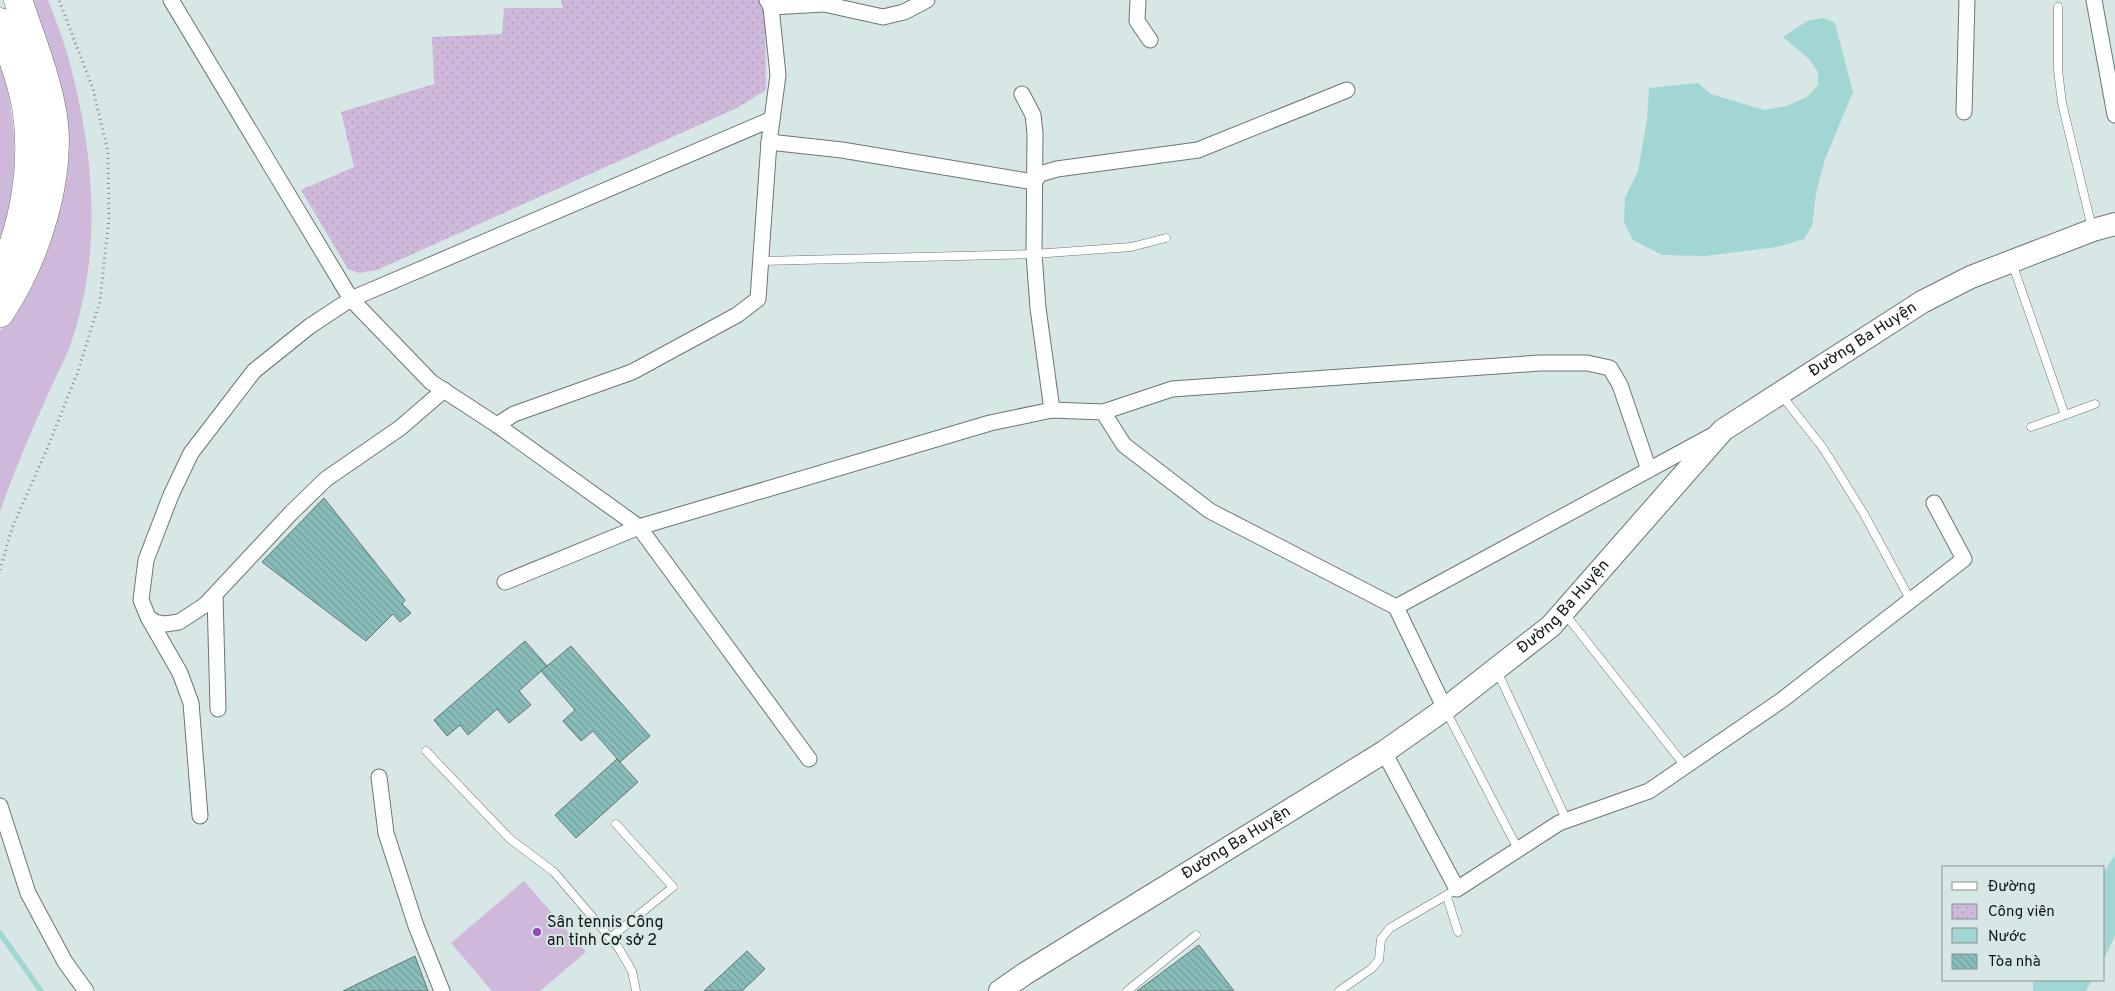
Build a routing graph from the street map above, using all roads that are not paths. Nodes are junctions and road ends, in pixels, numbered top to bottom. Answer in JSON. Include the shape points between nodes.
{"nodes":[{"id":1,"x":18,"y":0,"type":"edge"},
{"id":2,"x":170,"y":0,"type":"edge"},
{"id":3,"x":927,"y":0,"type":"edge"},
{"id":4,"x":1138,"y":0,"type":"edge"},
{"id":5,"x":1967,"y":0,"type":"edge"},
{"id":6,"x":2094,"y":0,"type":"edge"},
{"id":7,"x":769,"y":3,"type":"edge"},
{"id":8,"x":2058,"y":7,"type":"dead end"},
{"id":9,"x":0,"y":22,"type":"edge"},
{"id":10,"x":1150,"y":40,"type":"dead end"},
{"id":11,"x":1347,"y":90,"type":"dead end"},
{"id":12,"x":1022,"y":94,"type":"dead end"},
{"id":13,"x":1964,"y":112,"type":"dead end"},
{"id":14,"x":2115,"y":115,"type":"edge"},
{"id":15,"x":772,"y":119,"type":"junction"},
{"id":16,"x":769,"y":142,"type":"junction"},
{"id":17,"x":1034,"y":182,"type":"junction"},
{"id":18,"x":2115,"y":224,"type":"edge"},
{"id":19,"x":2093,"y":230,"type":"junction"},
{"id":20,"x":1166,"y":238,"type":"dead end"},
{"id":21,"x":1034,"y":254,"type":"junction"},
{"id":22,"x":762,"y":261,"type":"junction"},
{"id":23,"x":2011,"y":261,"type":"junction"},
{"id":24,"x":0,"y":277,"type":"edge"},
{"id":25,"x":351,"y":299,"type":"junction"},
{"id":26,"x":0,"y":313,"type":"edge"},
{"id":27,"x":444,"y":390,"type":"junction"},
{"id":28,"x":1780,"y":392,"type":"junction"},
{"id":29,"x":2095,"y":404,"type":"dead end"},
{"id":30,"x":1052,"y":410,"type":"junction"},
{"id":31,"x":1103,"y":412,"type":"junction"},
{"id":32,"x":2065,"y":414,"type":"junction"},
{"id":33,"x":497,"y":425,"type":"junction"},
{"id":34,"x":2031,"y":427,"type":"dead end"},
{"id":35,"x":1723,"y":430,"type":"junction"},
{"id":36,"x":1649,"y":470,"type":"junction"},
{"id":37,"x":1934,"y":503,"type":"dead end"},
{"id":38,"x":639,"y":527,"type":"junction"},
{"id":39,"x":505,"y":582,"type":"dead end"},
{"id":40,"x":214,"y":595,"type":"junction"},
{"id":41,"x":1911,"y":601,"type":"junction"},
{"id":42,"x":1396,"y":607,"type":"junction"},
{"id":43,"x":1564,"y":612,"type":"junction"},
{"id":44,"x":148,"y":617,"type":"junction"},
{"id":45,"x":1496,"y":669,"type":"junction"},
{"id":46,"x":218,"y":708,"type":"dead end"},
{"id":47,"x":1445,"y":709,"type":"junction"},
{"id":48,"x":426,"y":751,"type":"dead end"},
{"id":49,"x":1384,"y":752,"type":"junction"},
{"id":50,"x":809,"y":759,"type":"dead end"},
{"id":51,"x":1685,"y":766,"type":"junction"},
{"id":52,"x":379,"y":777,"type":"dead end"},
{"id":53,"x":0,"y":806,"type":"edge"},
{"id":54,"x":200,"y":816,"type":"dead end"},
{"id":55,"x":1567,"y":821,"type":"junction"},
{"id":56,"x":616,"y":824,"type":"dead end"},
{"id":57,"x":1518,"y":851,"type":"junction"},
{"id":58,"x":1452,"y":893,"type":"junction"},
{"id":59,"x":1458,"y":932,"type":"dead end"},
{"id":60,"x":1196,"y":935,"type":"dead end"},
{"id":61,"x":610,"y":938,"type":"junction"},
{"id":62,"x":637,"y":988,"type":"edge"},
{"id":63,"x":86,"y":991,"type":"edge"},
{"id":64,"x":442,"y":991,"type":"edge"},
{"id":65,"x":1000,"y":991,"type":"edge"},
{"id":66,"x":1126,"y":991,"type":"edge"},
{"id":67,"x":1339,"y":991,"type":"edge"}],
"edges":[{"from":1,"to":26,"type":"highway","via":[[47,87],[54,148],[47,201],[37,237],[15,290]]},
{"from":2,"to":25,"type":"street"},
{"from":3,"to":7,"type":"street","via":[[904,12],[883,17],[824,4]]},
{"from":4,"to":10,"type":"street","via":[[1137,21]]},
{"from":5,"to":13,"type":"street"},
{"from":6,"to":14,"type":"street"},
{"from":7,"to":15,"type":"street","via":[[778,75]]},
{"from":8,"to":19,"type":"lane","via":[[2058,70],[2062,103]]},
{"from":9,"to":24,"type":"highway","via":[[22,88],[29,147],[28,179],[19,227]]},
{"from":11,"to":17,"type":"street","via":[[1198,150],[1057,169],[1040,174]]},
{"from":12,"to":17,"type":"street","via":[[1033,115]]},
{"from":15,"to":16,"type":"street"},
{"from":15,"to":25,"type":"street"},
{"from":16,"to":17,"type":"street","via":[[842,150]]},
{"from":16,"to":22,"type":"street"},
{"from":17,"to":21,"type":"street"},
{"from":18,"to":19,"type":"street","name":"Đường Ba Huyện"},
{"from":19,"to":23,"type":"street","name":"Đường Ba Huyện"},
{"from":20,"to":21,"type":"lane","via":[[1131,247]]},
{"from":21,"to":22,"type":"lane"},
{"from":21,"to":30,"type":"street"},
{"from":22,"to":33,"type":"street","via":[[758,300],[737,315],[632,372],[514,414]]},
{"from":23,"to":28,"type":"street","name":"Đường Ba Huyện","via":[[1922,302]]},
{"from":23,"to":32,"type":"lane"},
{"from":25,"to":27,"type":"street","via":[[431,382]]},
{"from":25,"to":44,"type":"street","via":[[310,326],[254,372],[191,453],[170,495],[146,560],[141,600]]},
{"from":27,"to":33,"type":"street"},
{"from":27,"to":40,"type":"street","via":[[400,428],[326,479]]},
{"from":28,"to":35,"type":"street","name":"Đường Ba Huyện"},
{"from":28,"to":41,"type":"lane","via":[[1823,448],[1864,514]]},
{"from":29,"to":32,"type":"lane"},
{"from":30,"to":31,"type":"street"},
{"from":30,"to":38,"type":"street","via":[[990,424]]},
{"from":31,"to":36,"type":"street","via":[[1172,389],[1540,362],[1587,362],[1610,368],[1620,385]]},
{"from":31,"to":42,"type":"street","via":[[1124,445],[1210,511]]},
{"from":32,"to":34,"type":"lane"},
{"from":33,"to":38,"type":"street"},
{"from":35,"to":36,"type":"street"},
{"from":35,"to":43,"type":"street","name":"Đường Ba Huyện"},
{"from":36,"to":42,"type":"street"},
{"from":37,"to":41,"type":"street","via":[[1964,559]]},
{"from":38,"to":39,"type":"street"},
{"from":38,"to":50,"type":"street"},
{"from":40,"to":44,"type":"street","via":[[179,622],[166,624]]},
{"from":40,"to":46,"type":"street"},
{"from":41,"to":51,"type":"street","via":[[1782,700]]},
{"from":42,"to":47,"type":"street"},
{"from":43,"to":45,"type":"street","name":"Đường Ba Huyện"},
{"from":43,"to":51,"type":"lane"},
{"from":44,"to":54,"type":"street","via":[[180,673],[191,702]]},
{"from":45,"to":47,"type":"street","name":"Đường Ba Huyện"},
{"from":45,"to":55,"type":"lane"},
{"from":47,"to":49,"type":"street","name":"Đường Ba Huyện"},
{"from":47,"to":57,"type":"lane"},
{"from":48,"to":61,"type":"lane","via":[[510,839],[554,872]]},
{"from":49,"to":58,"type":"street"},
{"from":49,"to":65,"type":"street","name":"Đường Ba Huyện"},
{"from":51,"to":55,"type":"street","via":[[1649,791]]},
{"from":52,"to":64,"type":"street","via":[[386,834],[416,926]]},
{"from":53,"to":63,"type":"street","via":[[28,893],[65,962]]},
{"from":55,"to":57,"type":"street"},
{"from":56,"to":61,"type":"lane","via":[[673,887]]},
{"from":57,"to":58,"type":"street"},
{"from":58,"to":59,"type":"lane"},
{"from":58,"to":67,"type":"lane","via":[[1390,928],[1381,939],[1379,960]]},
{"from":60,"to":66,"type":"lane"},
{"from":61,"to":62,"type":"lane","via":[[632,971]]}]}
